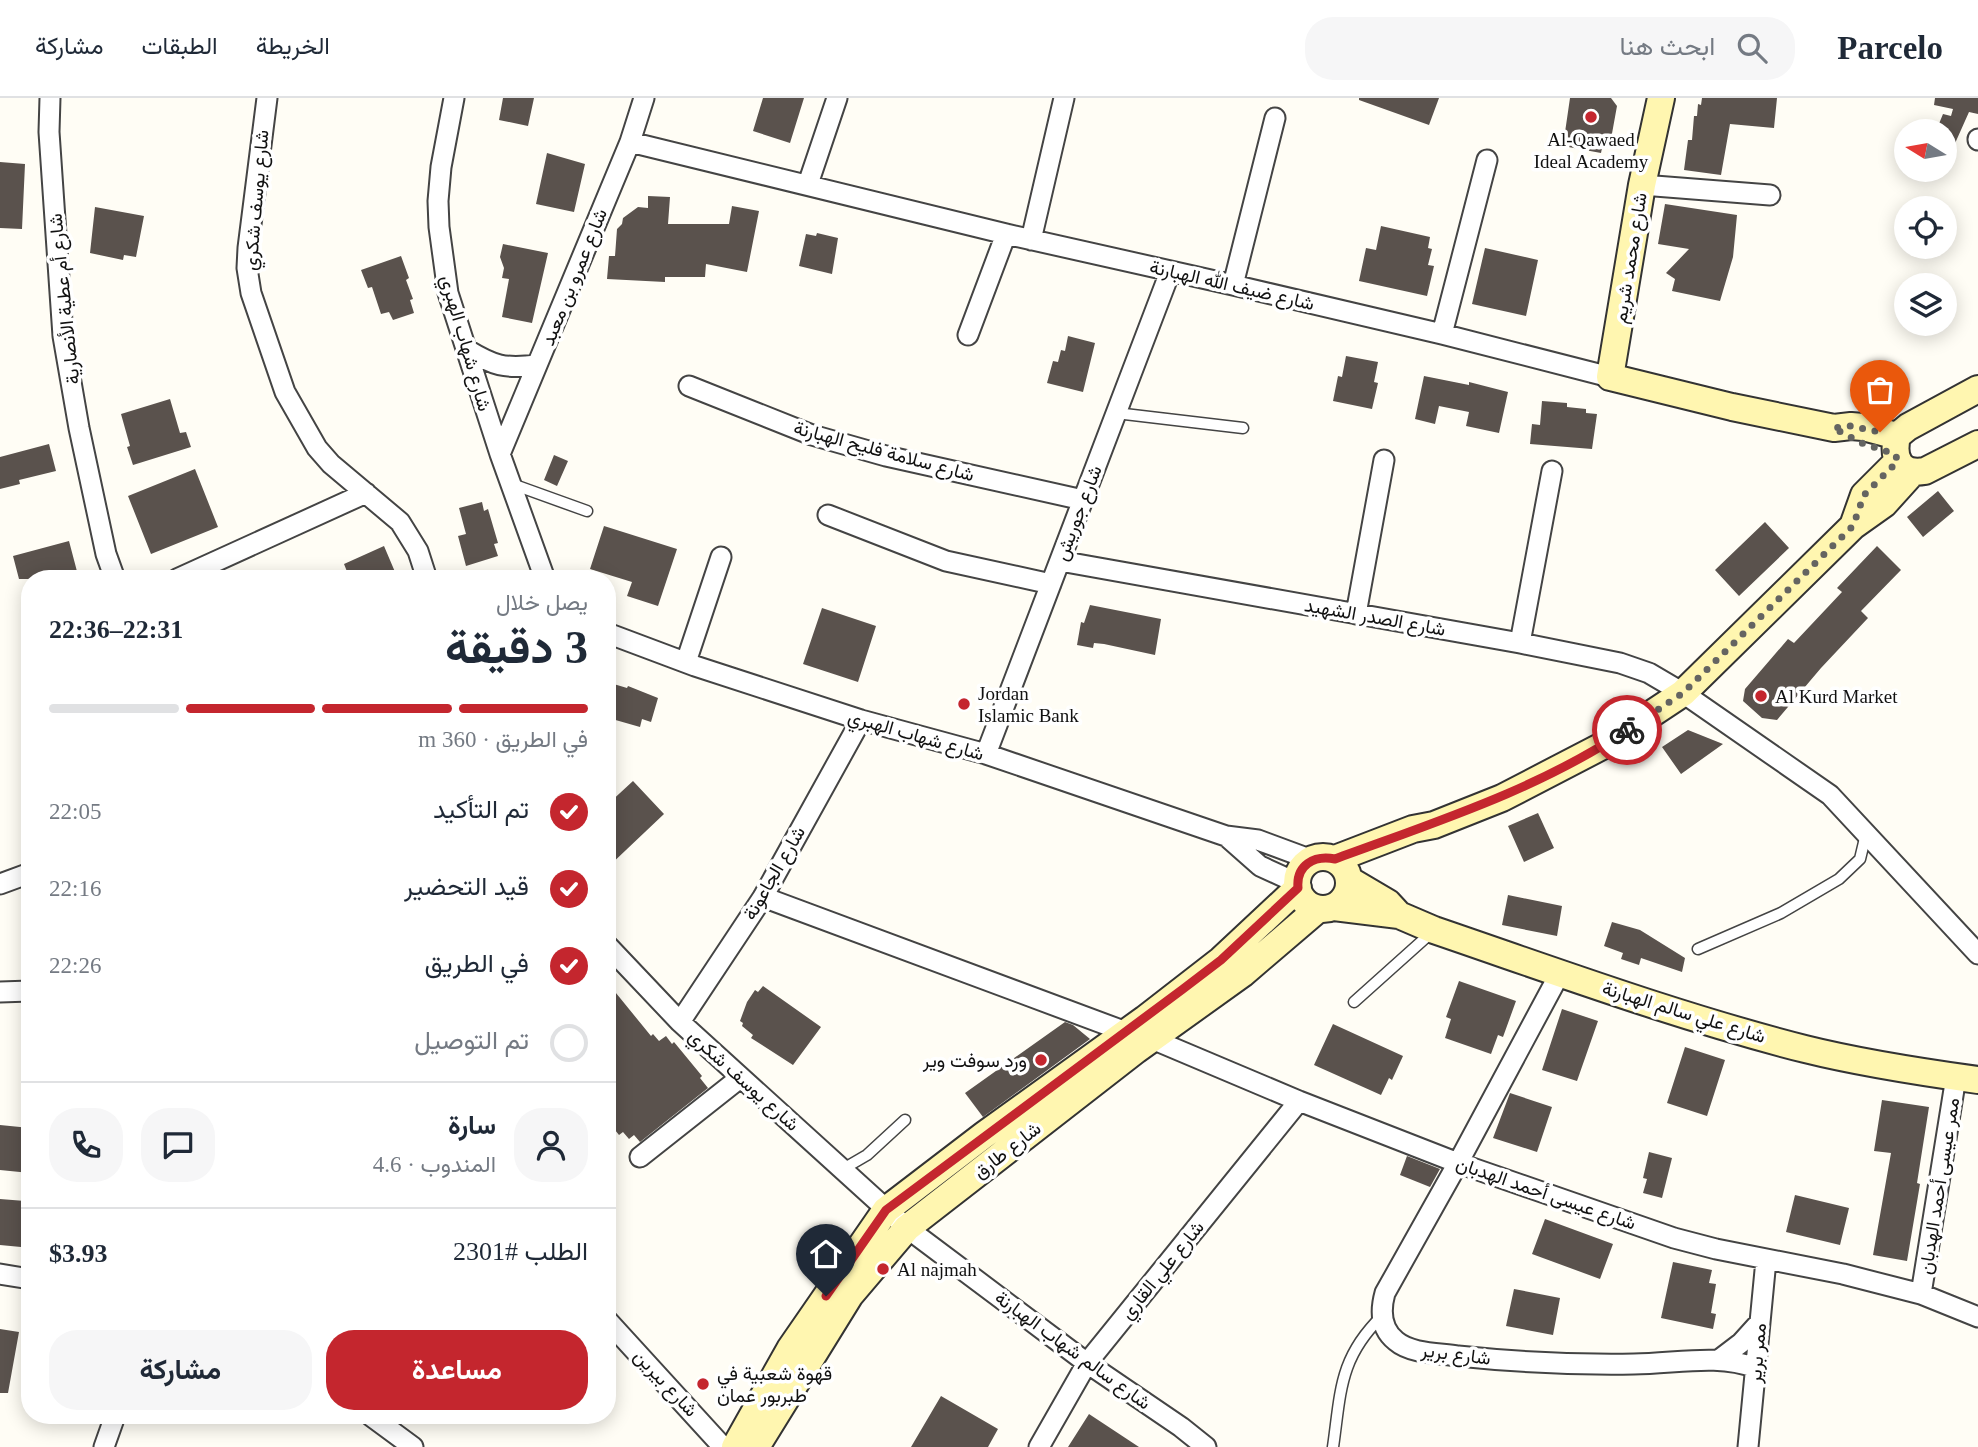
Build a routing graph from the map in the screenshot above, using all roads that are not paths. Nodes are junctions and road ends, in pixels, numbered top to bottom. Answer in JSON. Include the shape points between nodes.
{"nodes":[{"id":1,"x":50,"y":98,"type":"edge"},
{"id":2,"x":267,"y":98,"type":"edge"},
{"id":3,"x":454,"y":98,"type":"edge"},
{"id":4,"x":644,"y":98,"type":"edge"},
{"id":5,"x":837,"y":98,"type":"edge"},
{"id":6,"x":1064,"y":98,"type":"edge"},
{"id":7,"x":1661,"y":98,"type":"edge"},
{"id":8,"x":1275,"y":118,"type":"dead end"},
{"id":9,"x":630,"y":142,"type":"junction"},
{"id":10,"x":1488,"y":160,"type":"dead end"},
{"id":11,"x":808,"y":184,"type":"junction"},
{"id":12,"x":1642,"y":185,"type":"junction"},
{"id":13,"x":1770,"y":195,"type":"dead end"},
{"id":14,"x":1006,"y":234,"type":"junction"},
{"id":15,"x":1031,"y":240,"type":"junction"},
{"id":16,"x":1170,"y":272,"type":"junction"},
{"id":17,"x":1233,"y":285,"type":"junction"},
{"id":18,"x":1442,"y":334,"type":"junction"},
{"id":19,"x":968,"y":335,"type":"dead end"},
{"id":20,"x":466,"y":349,"type":"junction"},
{"id":21,"x":537,"y":365,"type":"junction"},
{"id":22,"x":1610,"y":377,"type":"junction"},
{"id":23,"x":689,"y":386,"type":"dead end"},
{"id":24,"x":1978,"y":389,"type":"edge"},
{"id":25,"x":1116,"y":414,"type":"junction"},
{"id":26,"x":1243,"y":428,"type":"dead end"},
{"id":27,"x":1978,"y":444,"type":"edge"},
{"id":28,"x":499,"y":454,"type":"junction"},
{"id":29,"x":1901,"y":456,"type":"junction"},
{"id":30,"x":1384,"y":460,"type":"dead end"},
{"id":31,"x":1552,"y":471,"type":"dead end"},
{"id":32,"x":512,"y":484,"type":"junction"},
{"id":33,"x":366,"y":493,"type":"junction"},
{"id":34,"x":1083,"y":500,"type":"junction"},
{"id":35,"x":587,"y":511,"type":"dead end"},
{"id":36,"x":828,"y":515,"type":"dead end"},
{"id":37,"x":721,"y":557,"type":"dead end"},
{"id":38,"x":1060,"y":561,"type":"junction"},
{"id":39,"x":112,"y":570,"type":"edge"},
{"id":40,"x":197,"y":570,"type":"edge"},
{"id":41,"x":424,"y":570,"type":"edge"},
{"id":42,"x":542,"y":570,"type":"edge"},
{"id":43,"x":1051,"y":584,"type":"junction"},
{"id":44,"x":1356,"y":614,"type":"junction"},
{"id":45,"x":616,"y":636,"type":"edge"},
{"id":46,"x":1520,"y":643,"type":"junction"},
{"id":47,"x":686,"y":662,"type":"junction"},
{"id":48,"x":1683,"y":693,"type":"junction"},
{"id":49,"x":861,"y":720,"type":"junction"},
{"id":50,"x":986,"y":754,"type":"junction"},
{"id":51,"x":1866,"y":833,"type":"junction"},
{"id":52,"x":1226,"y":836,"type":"junction"},
{"id":53,"x":1336,"y":869,"type":"junction"},
{"id":54,"x":21,"y":876,"type":"edge"},
{"id":55,"x":0,"y":884,"type":"edge"},
{"id":56,"x":1297,"y":885,"type":"junction"},
{"id":57,"x":763,"y":897,"type":"junction"},
{"id":58,"x":1326,"y":908,"type":"junction"},
{"id":59,"x":1399,"y":915,"type":"junction"},
{"id":60,"x":1434,"y":930,"type":"junction"},
{"id":61,"x":1698,"y":949,"type":"dead end"},
{"id":62,"x":616,"y":954,"type":"edge"},
{"id":63,"x":1978,"y":954,"type":"edge"},
{"id":64,"x":1560,"y":972,"type":"junction"},
{"id":65,"x":0,"y":992,"type":"edge"},
{"id":66,"x":21,"y":992,"type":"edge"},
{"id":67,"x":1354,"y":1002,"type":"dead end"},
{"id":68,"x":680,"y":1022,"type":"junction"},
{"id":69,"x":1126,"y":1032,"type":"junction"},
{"id":70,"x":1152,"y":1040,"type":"junction"},
{"id":71,"x":740,"y":1078,"type":"junction"},
{"id":72,"x":1967,"y":1079,"type":"edge"},
{"id":73,"x":1299,"y":1101,"type":"junction"},
{"id":74,"x":905,"y":1120,"type":"dead end"},
{"id":75,"x":640,"y":1157,"type":"dead end"},
{"id":76,"x":1458,"y":1163,"type":"junction"},
{"id":77,"x":844,"y":1169,"type":"junction"},
{"id":78,"x":886,"y":1210,"type":"junction"},
{"id":79,"x":907,"y":1228,"type":"junction"},
{"id":80,"x":1766,"y":1260,"type":"junction"},
{"id":81,"x":1921,"y":1294,"type":"junction"},
{"id":82,"x":1382,"y":1316,"type":"junction"},
{"id":83,"x":1978,"y":1317,"type":"edge"},
{"id":84,"x":1760,"y":1322,"type":"junction"},
{"id":85,"x":616,"y":1330,"type":"edge"},
{"id":86,"x":1720,"y":1359,"type":"junction"},
{"id":87,"x":1087,"y":1363,"type":"junction"},
{"id":88,"x":1756,"y":1367,"type":"junction"},
{"id":89,"x":112,"y":1424,"type":"edge"},
{"id":90,"x":381,"y":1424,"type":"edge"},
{"id":91,"x":104,"y":1447,"type":"edge"},
{"id":92,"x":413,"y":1447,"type":"edge"},
{"id":93,"x":723,"y":1447,"type":"edge"},
{"id":94,"x":735,"y":1447,"type":"edge"},
{"id":95,"x":757,"y":1447,"type":"edge"},
{"id":96,"x":1039,"y":1447,"type":"edge"},
{"id":97,"x":1206,"y":1447,"type":"edge"},
{"id":98,"x":1333,"y":1447,"type":"edge"},
{"id":99,"x":1748,"y":1447,"type":"edge"}],
"edges":[{"from":1,"to":39,"type":"street","name":"شارع أم عطية الأنصارية","via":[[63,336]]},
{"from":2,"to":33,"type":"street","name":"شارع يوسف شكري","via":[[248,248],[251,293],[296,412],[324,456]]},
{"from":3,"to":20,"type":"street","name":"شارع شهاب الهبري","via":[[440,167],[439,228],[448,293]]},
{"from":4,"to":9,"type":"street","name":"شارع عمرو بن معبد"},
{"from":5,"to":11,"type":"street"},
{"from":6,"to":15,"type":"street"},
{"from":7,"to":12,"type":"street","name":"شارع محمد شريم"},
{"from":8,"to":17,"type":"street"},
{"from":9,"to":11,"type":"street","name":"شارع ضيف الله الهبارنة"},
{"from":9,"to":21,"type":"street","name":"شارع عمرو بن معبد"},
{"from":10,"to":18,"type":"street"},
{"from":11,"to":14,"type":"street","name":"شارع ضيف الله الهبارنة"},
{"from":12,"to":13,"type":"street"},
{"from":12,"to":22,"type":"street","name":"شارع محمد شريم"},
{"from":14,"to":15,"type":"street","name":"شارع ضيف الله الهبارنة"},
{"from":14,"to":19,"type":"street"},
{"from":15,"to":16,"type":"street","name":"شارع ضيف الله الهبارنة"},
{"from":16,"to":17,"type":"street","name":"شارع ضيف الله الهبارنة"},
{"from":16,"to":25,"type":"street","name":"شارع جوريش"},
{"from":17,"to":18,"type":"street","name":"شارع ضيف الله الهبارنة"},
{"from":18,"to":22,"type":"street","name":"شارع ضيف الله الهبارنة"},
{"from":20,"to":21,"type":"street","via":[[489,363]]},
{"from":20,"to":28,"type":"street","name":"شارع شهاب الهبري"},
{"from":21,"to":28,"type":"street","name":"شارع عمرو بن معبد"},
{"from":22,"to":29,"type":"street","name":"شارع ضيف الله الهبارنة","via":[[1833,428]]},
{"from":23,"to":34,"type":"street","name":"شارع سلامة فليح الهبارنة","via":[[813,435]]},
{"from":24,"to":29,"type":"street","via":[[1908,427]]},
{"from":25,"to":26,"type":"lane"},
{"from":25,"to":34,"type":"street","name":"شارع جوريش"},
{"from":27,"to":29,"type":"street","via":[[1926,471]]},
{"from":28,"to":32,"type":"street","name":"شارع شهاب الهبري"},
{"from":29,"to":48,"type":"street","via":[[1864,495],[1853,526]]},
{"from":30,"to":44,"type":"street"},
{"from":31,"to":46,"type":"street"},
{"from":32,"to":35,"type":"lane"},
{"from":32,"to":42,"type":"street","name":"شارع شهاب الهبري"},
{"from":33,"to":40,"type":"street"},
{"from":33,"to":41,"type":"street","name":"شارع يوسف شكري","via":[[392,512],[409,534]]},
{"from":34,"to":38,"type":"street","name":"شارع جوريش"},
{"from":36,"to":43,"type":"street","via":[[946,561]]},
{"from":37,"to":47,"type":"street"},
{"from":38,"to":43,"type":"street","name":"شارع جوريش"},
{"from":38,"to":44,"type":"street","name":"شارع الصدر الشهيد"},
{"from":43,"to":50,"type":"street","name":"شارع جوريش"},
{"from":44,"to":46,"type":"street","name":"شارع الصدر الشهيد"},
{"from":45,"to":47,"type":"street","name":"شارع شهاب الهبري"},
{"from":46,"to":48,"type":"street","name":"شارع الصدر الشهيد","via":[[1620,663]]},
{"from":47,"to":49,"type":"street","name":"شارع شهاب الهبري"},
{"from":48,"to":51,"type":"street","name":"شارع الصدر الشهيد","via":[[1830,795]]},
{"from":48,"to":53,"type":"street","via":[[1555,772],[1434,825],[1395,851]]},
{"from":49,"to":50,"type":"street","name":"شارع شهاب الهبري"},
{"from":49,"to":57,"type":"street","name":"شارع الجاعونة"},
{"from":50,"to":52,"type":"street","name":"شارع شهاب الهبري"},
{"from":51,"to":61,"type":"lane","via":[[1860,859],[1839,879],[1780,913]]},
{"from":51,"to":63,"type":"street","name":"شارع الصدر الشهيد"},
{"from":52,"to":53,"type":"street","name":"شارع شهاب الهبري","via":[[1258,840]]},
{"from":52,"to":56,"type":"street","name":"شارع شهاب الهبري","via":[[1259,866]]},
{"from":53,"to":56,"type":"street","via":[[1304,865]]},
{"from":53,"to":58,"type":"street","via":[[1346,896]]},
{"from":53,"to":59,"type":"street","name":"شارع علي سالم الهبارنة"},
{"from":54,"to":55,"type":"street"},
{"from":56,"to":58,"type":"street","via":[[1304,901]]},
{"from":56,"to":69,"type":"street","name":"شارع طارق","via":[[1221,960]]},
{"from":57,"to":68,"type":"street","name":"شارع الجاعونة"},
{"from":57,"to":69,"type":"street","name":"شارع عيسى أحمد الهدبان"},
{"from":58,"to":59,"type":"street","name":"شارع علي سالم الهبارنة"},
{"from":58,"to":70,"type":"street","name":"شارع طارق"},
{"from":59,"to":60,"type":"street","name":"شارع علي سالم الهبارنة"},
{"from":60,"to":64,"type":"street","name":"شارع علي سالم الهبارنة"},
{"from":60,"to":67,"type":"lane"},
{"from":62,"to":68,"type":"street","name":"شارع يوسف شكري"},
{"from":64,"to":72,"type":"street","name":"شارع علي سالم الهبارنة","via":[[1691,1017],[1807,1049]]},
{"from":64,"to":76,"type":"street"},
{"from":65,"to":66,"type":"street"},
{"from":68,"to":71,"type":"street","name":"شارع يوسف شكري"},
{"from":69,"to":70,"type":"street","name":"شارع عيسى أحمد الهدبان"},
{"from":69,"to":78,"type":"street","name":"شارع طارق"},
{"from":70,"to":73,"type":"street","name":"شارع عيسى أحمد الهدبان"},
{"from":70,"to":79,"type":"street","name":"شارع طارق"},
{"from":71,"to":75,"type":"street"},
{"from":71,"to":77,"type":"street","name":"شارع يوسف شكري"},
{"from":72,"to":81,"type":"street","name":"ممر عيسى أحمد الهدبان"},
{"from":73,"to":76,"type":"street","name":"شارع عيسى أحمد الهدبان"},
{"from":73,"to":87,"type":"street","name":"شارع علي القاري"},
{"from":74,"to":77,"type":"lane"},
{"from":76,"to":80,"type":"street","name":"شارع عيسى أحمد الهدبان","via":[[1674,1238]]},
{"from":76,"to":82,"type":"street","via":[[1385,1293]]},
{"from":77,"to":78,"type":"street","name":"شارع يوسف شكري"},
{"from":78,"to":79,"type":"street","name":"شارع سالم شهاب الهبارنة"},
{"from":78,"to":94,"type":"street","name":"شارع طارق","via":[[790,1349]]},
{"from":79,"to":87,"type":"street","name":"شارع سالم شهاب الهبارنة"},
{"from":79,"to":95,"type":"street","name":"شارع طارق","via":[[850,1295]]},
{"from":80,"to":81,"type":"street","name":"شارع عيسى أحمد الهدبان"},
{"from":80,"to":84,"type":"street","name":"ممر برير"},
{"from":81,"to":83,"type":"street","name":"شارع عيسى أحمد الهدبان"},
{"from":82,"to":86,"type":"street","name":"شارع برير","via":[[1398,1343],[1443,1354],[1598,1364]]},
{"from":82,"to":98,"type":"lane","via":[[1359,1341],[1347,1365]]},
{"from":84,"to":86,"type":"street"},
{"from":84,"to":88,"type":"street","name":"ممر برير"},
{"from":85,"to":93,"type":"street","name":"شارع بيرين"},
{"from":86,"to":88,"type":"street","name":"شارع برير"},
{"from":87,"to":96,"type":"street","name":"شارع علي القاري"},
{"from":87,"to":97,"type":"street","name":"شارع سالم شهاب الهبارنة"},
{"from":88,"to":99,"type":"street","name":"ممر برير"},
{"from":89,"to":91,"type":"street"},
{"from":90,"to":92,"type":"street"}]}
